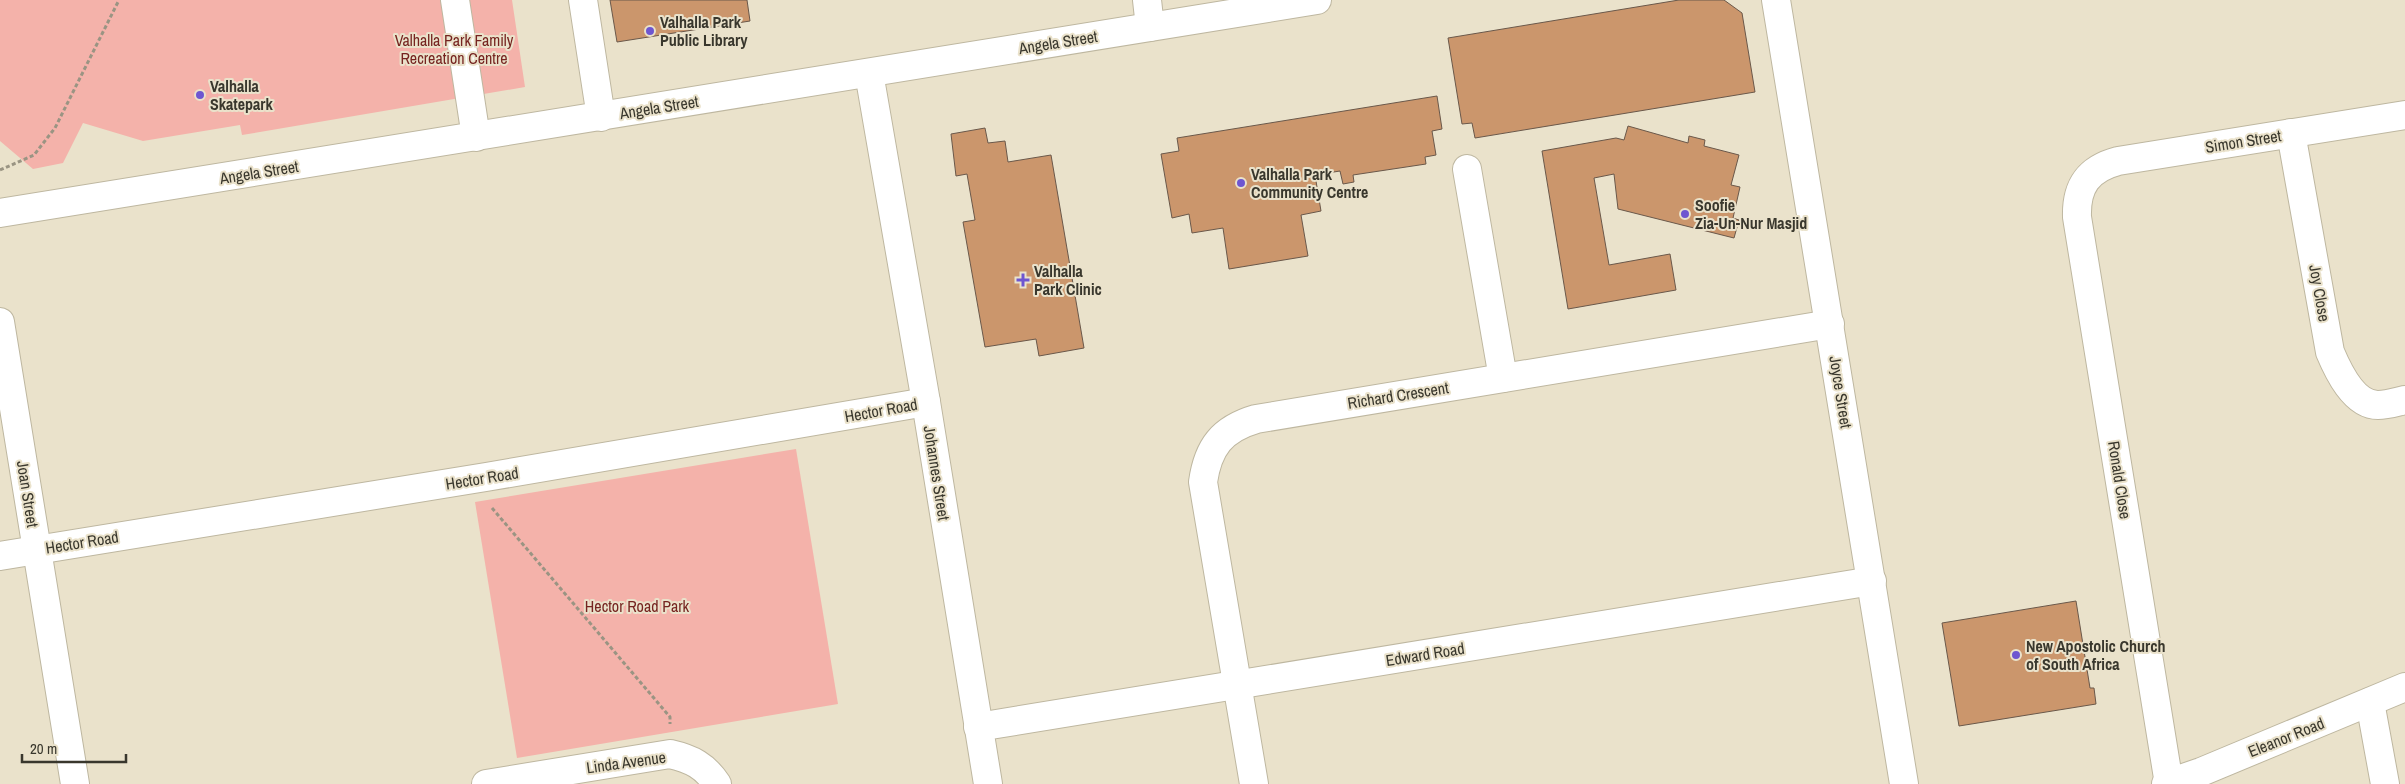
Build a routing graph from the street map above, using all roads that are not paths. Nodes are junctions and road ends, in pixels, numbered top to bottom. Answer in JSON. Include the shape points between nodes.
{"nodes":[{"id":1,"x":455,"y":0,"type":"edge"},
{"id":2,"x":583,"y":0,"type":"edge"},
{"id":3,"x":1146,"y":0,"type":"edge"},
{"id":4,"x":1317,"y":0,"type":"edge"},
{"id":5,"x":1776,"y":0,"type":"edge"},
{"id":6,"x":1150,"y":27,"type":"junction"},
{"id":7,"x":870,"y":73,"type":"junction"},
{"id":8,"x":2405,"y":115,"type":"edge"},
{"id":9,"x":601,"y":117,"type":"junction"},
{"id":10,"x":2291,"y":133,"type":"junction"},
{"id":11,"x":476,"y":137,"type":"junction"},
{"id":12,"x":1467,"y":169,"type":"dead end"},
{"id":13,"x":2087,"y":180,"type":"joint"},
{"id":14,"x":0,"y":213,"type":"edge"},
{"id":15,"x":0,"y":322,"type":"edge"},
{"id":16,"x":1830,"y":324,"type":"junction"},
{"id":17,"x":1503,"y":378,"type":"junction"},
{"id":18,"x":2405,"y":400,"type":"edge"},
{"id":19,"x":926,"y":402,"type":"junction"},
{"id":20,"x":37,"y":550,"type":"junction"},
{"id":21,"x":0,"y":556,"type":"edge"},
{"id":22,"x":1872,"y":581,"type":"junction"},
{"id":23,"x":1237,"y":684,"type":"junction"},
{"id":24,"x":2405,"y":688,"type":"edge"},
{"id":25,"x":2370,"y":702,"type":"junction"},
{"id":26,"x":978,"y":727,"type":"junction"},
{"id":27,"x":711,"y":776,"type":"edge"},
{"id":28,"x":74,"y":784,"type":"edge"},
{"id":29,"x":486,"y":784,"type":"edge"},
{"id":30,"x":988,"y":784,"type":"edge"},
{"id":31,"x":1254,"y":784,"type":"edge"},
{"id":32,"x":1904,"y":784,"type":"edge"},
{"id":33,"x":2168,"y":784,"type":"edge"},
{"id":34,"x":2385,"y":784,"type":"edge"}],
"edges":[{"from":1,"to":11,"type":"street"},
{"from":2,"to":9,"type":"street"},
{"from":3,"to":6,"type":"street"},
{"from":4,"to":6,"type":"street","name":"Angela Street"},
{"from":5,"to":16,"type":"street","name":"Joyce Street"},
{"from":6,"to":7,"type":"street","name":"Angela Street"},
{"from":7,"to":9,"type":"street","name":"Angela Street"},
{"from":7,"to":19,"type":"street","name":"Johannes Street"},
{"from":8,"to":10,"type":"street","name":"Simon Street"},
{"from":9,"to":11,"type":"street","name":"Angela Street"},
{"from":10,"to":13,"type":"street","name":"Simon Street","via":[[2118,162],[2095,170]]},
{"from":10,"to":18,"type":"street","name":"Joy Close","via":[[2330,352],[2337,369],[2353,392],[2365,400],[2376,405]]},
{"from":11,"to":14,"type":"street","name":"Angela Street"},
{"from":12,"to":17,"type":"street"},
{"from":13,"to":33,"type":"street","name":"Ronald Close","via":[[2080,191],[2077,217]]},
{"from":15,"to":20,"type":"street","name":"Joan Street"},
{"from":16,"to":17,"type":"street","name":"Richard Crescent"},
{"from":16,"to":22,"type":"street","name":"Joyce Street"},
{"from":17,"to":23,"type":"street","name":"Richard Crescent","via":[[1256,418],[1237,424],[1222,436],[1206,462],[1203,482]]},
{"from":19,"to":20,"type":"street","name":"Hector Road"},
{"from":19,"to":26,"type":"street","name":"Johannes Street"},
{"from":20,"to":21,"type":"street","name":"Hector Road"},
{"from":20,"to":28,"type":"street","name":"Joan Street"},
{"from":22,"to":23,"type":"street","name":"Edward Road"},
{"from":22,"to":32,"type":"street","name":"Joyce Street"},
{"from":23,"to":26,"type":"street","name":"Edward Road"},
{"from":23,"to":31,"type":"street"},
{"from":24,"to":25,"type":"street","name":"Eleanor Road"},
{"from":25,"to":33,"type":"street","name":"Eleanor Road"},
{"from":25,"to":34,"type":"street"},
{"from":26,"to":30,"type":"street","name":"Johannes Street"},
{"from":27,"to":29,"type":"street","name":"Linda Avenue","via":[[690,759],[670,754]]}]}
